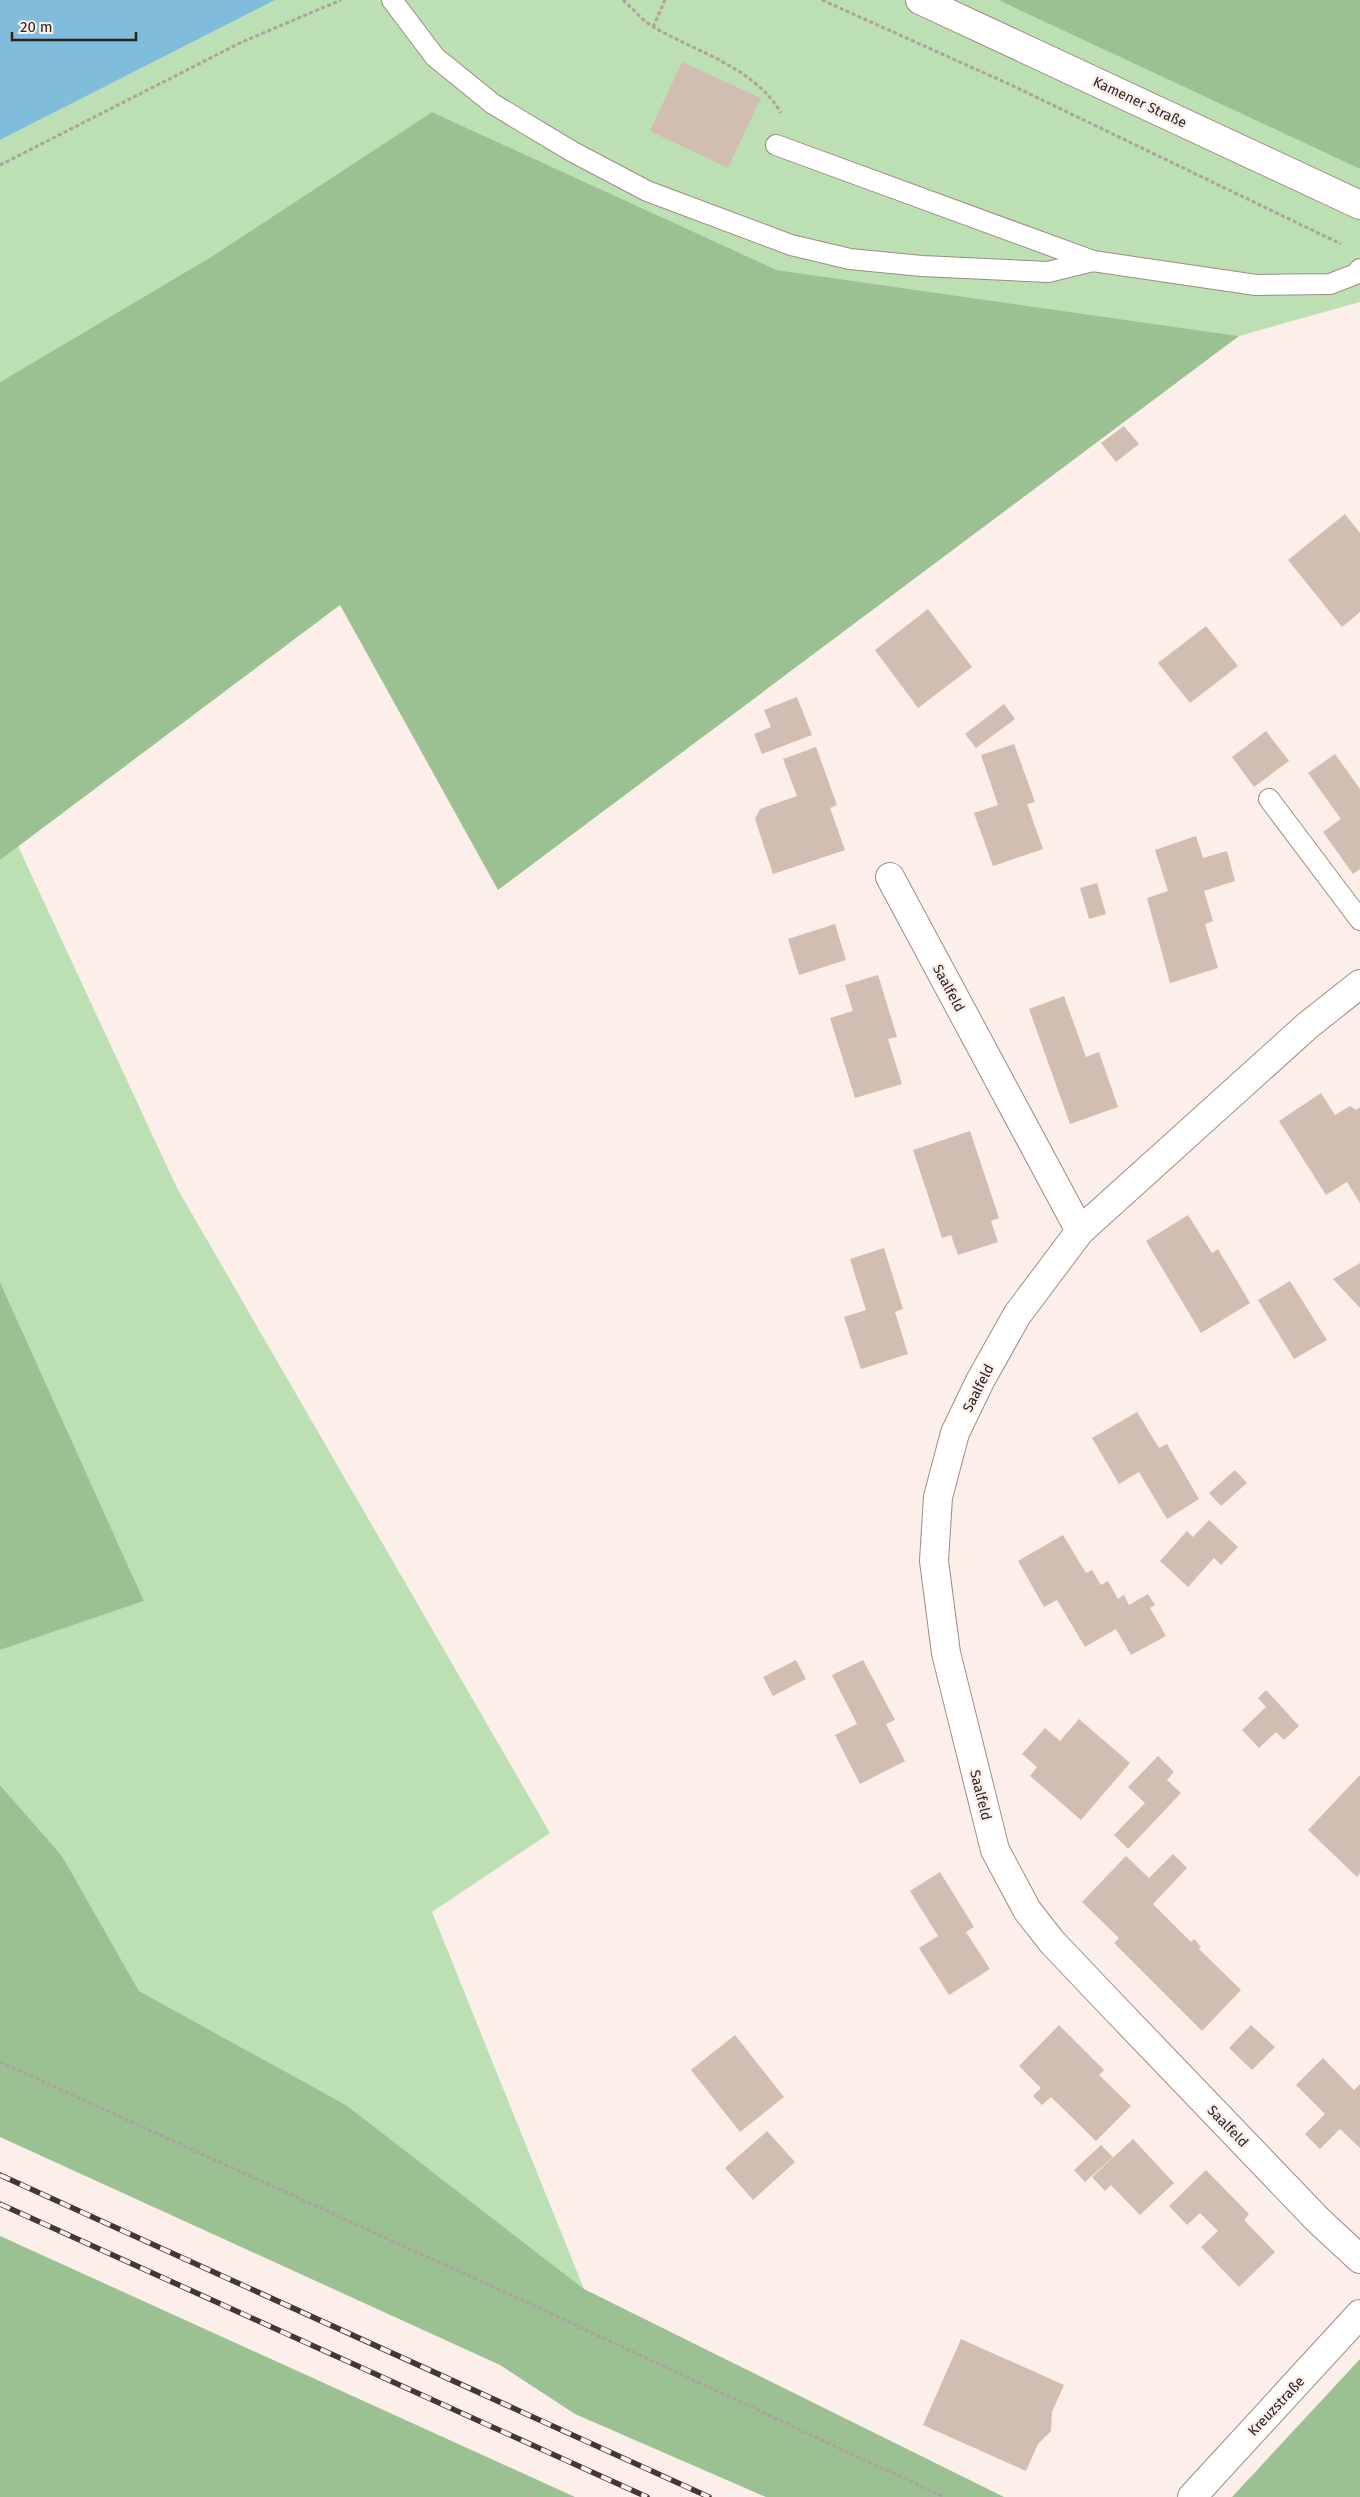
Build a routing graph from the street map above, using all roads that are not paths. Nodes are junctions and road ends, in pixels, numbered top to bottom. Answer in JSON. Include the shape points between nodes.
{"nodes":[{"id":1,"x":392,"y":0,"type":"edge"},
{"id":2,"x":920,"y":0,"type":"edge"},
{"id":3,"x":776,"y":145,"type":"road end"},
{"id":4,"x":1360,"y":205,"type":"edge"},
{"id":5,"x":1093,"y":261,"type":"junction"},
{"id":6,"x":1360,"y":269,"type":"edge"},
{"id":7,"x":1269,"y":799,"type":"dead end"},
{"id":8,"x":890,"y":877,"type":"dead end"},
{"id":9,"x":1360,"y":920,"type":"edge"},
{"id":10,"x":1360,"y":984,"type":"edge"},
{"id":11,"x":1080,"y":1231,"type":"junction"},
{"id":12,"x":1360,"y":2259,"type":"edge"},
{"id":13,"x":1360,"y":2314,"type":"edge"},
{"id":14,"x":1192,"y":2497,"type":"edge"}],
"edges":[{"from":1,"to":5,"type":"lane","via":[[435,57],[493,104],[647,191],[791,245],[850,259],[922,266],[1048,272]]},
{"from":2,"to":4,"type":"street","name":"Kamener Straße"},
{"from":3,"to":5,"type":"lane"},
{"from":5,"to":6,"type":"lane","via":[[1256,285],[1330,284],[1356,274]]},
{"from":7,"to":9,"type":"lane"},
{"from":8,"to":11,"type":"street","name":"Saalfeld"},
{"from":10,"to":11,"type":"street","name":"Saalfeld","via":[[1307,1026]]},
{"from":11,"to":12,"type":"street","name":"Saalfeld","via":[[1017,1315],[980,1381],[956,1433],[938,1497],[934,1561],[946,1653],[994,1850],[1027,1910],[1052,1942],[1318,2220]]},
{"from":13,"to":14,"type":"street","name":"Kreuzstraße"}]}
